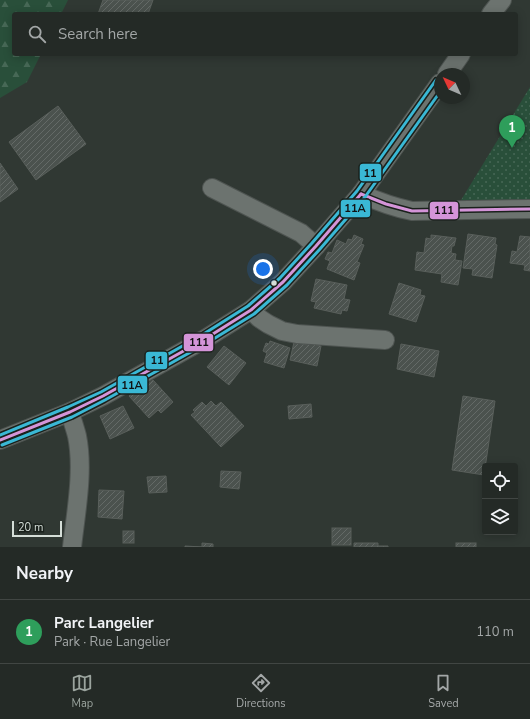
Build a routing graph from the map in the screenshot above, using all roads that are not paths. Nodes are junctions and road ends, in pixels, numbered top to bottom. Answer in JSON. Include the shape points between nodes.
{"nodes":[{"id":1,"x":502,"y":0,"type":"edge"},
{"id":2,"x":493,"y":12,"type":"edge"},
{"id":3,"x":460,"y":56,"type":"edge"},
{"id":4,"x":451,"y":68,"type":"edge"},
{"id":5,"x":434,"y":91,"type":"edge"},
{"id":6,"x":212,"y":188,"type":"dead end"},
{"id":7,"x":361,"y":194,"type":"junction"},
{"id":8,"x":530,"y":209,"type":"edge"},
{"id":9,"x":316,"y":246,"type":"junction"},
{"id":10,"x":251,"y":310,"type":"junction"},
{"id":11,"x":385,"y":340,"type":"dead end"},
{"id":12,"x":70,"y":412,"type":"junction"},
{"id":13,"x":0,"y":440,"type":"edge"},
{"id":14,"x":72,"y":547,"type":"edge"}],
"edges":[{"from":1,"to":2,"type":"street"},
{"from":3,"to":4,"type":"street"},
{"from":5,"to":7,"type":"street"},
{"from":6,"to":9,"type":"street","via":[[301,233]]},
{"from":7,"to":8,"type":"street","via":[[380,203],[412,211]]},
{"from":7,"to":9,"type":"street"},
{"from":9,"to":10,"type":"street","via":[[283,282]]},
{"from":10,"to":11,"type":"street","via":[[259,318],[282,331]]},
{"from":10,"to":12,"type":"street","via":[[205,339]]},
{"from":12,"to":13,"type":"street"},
{"from":12,"to":14,"type":"street","via":[[80,460]]}]}
